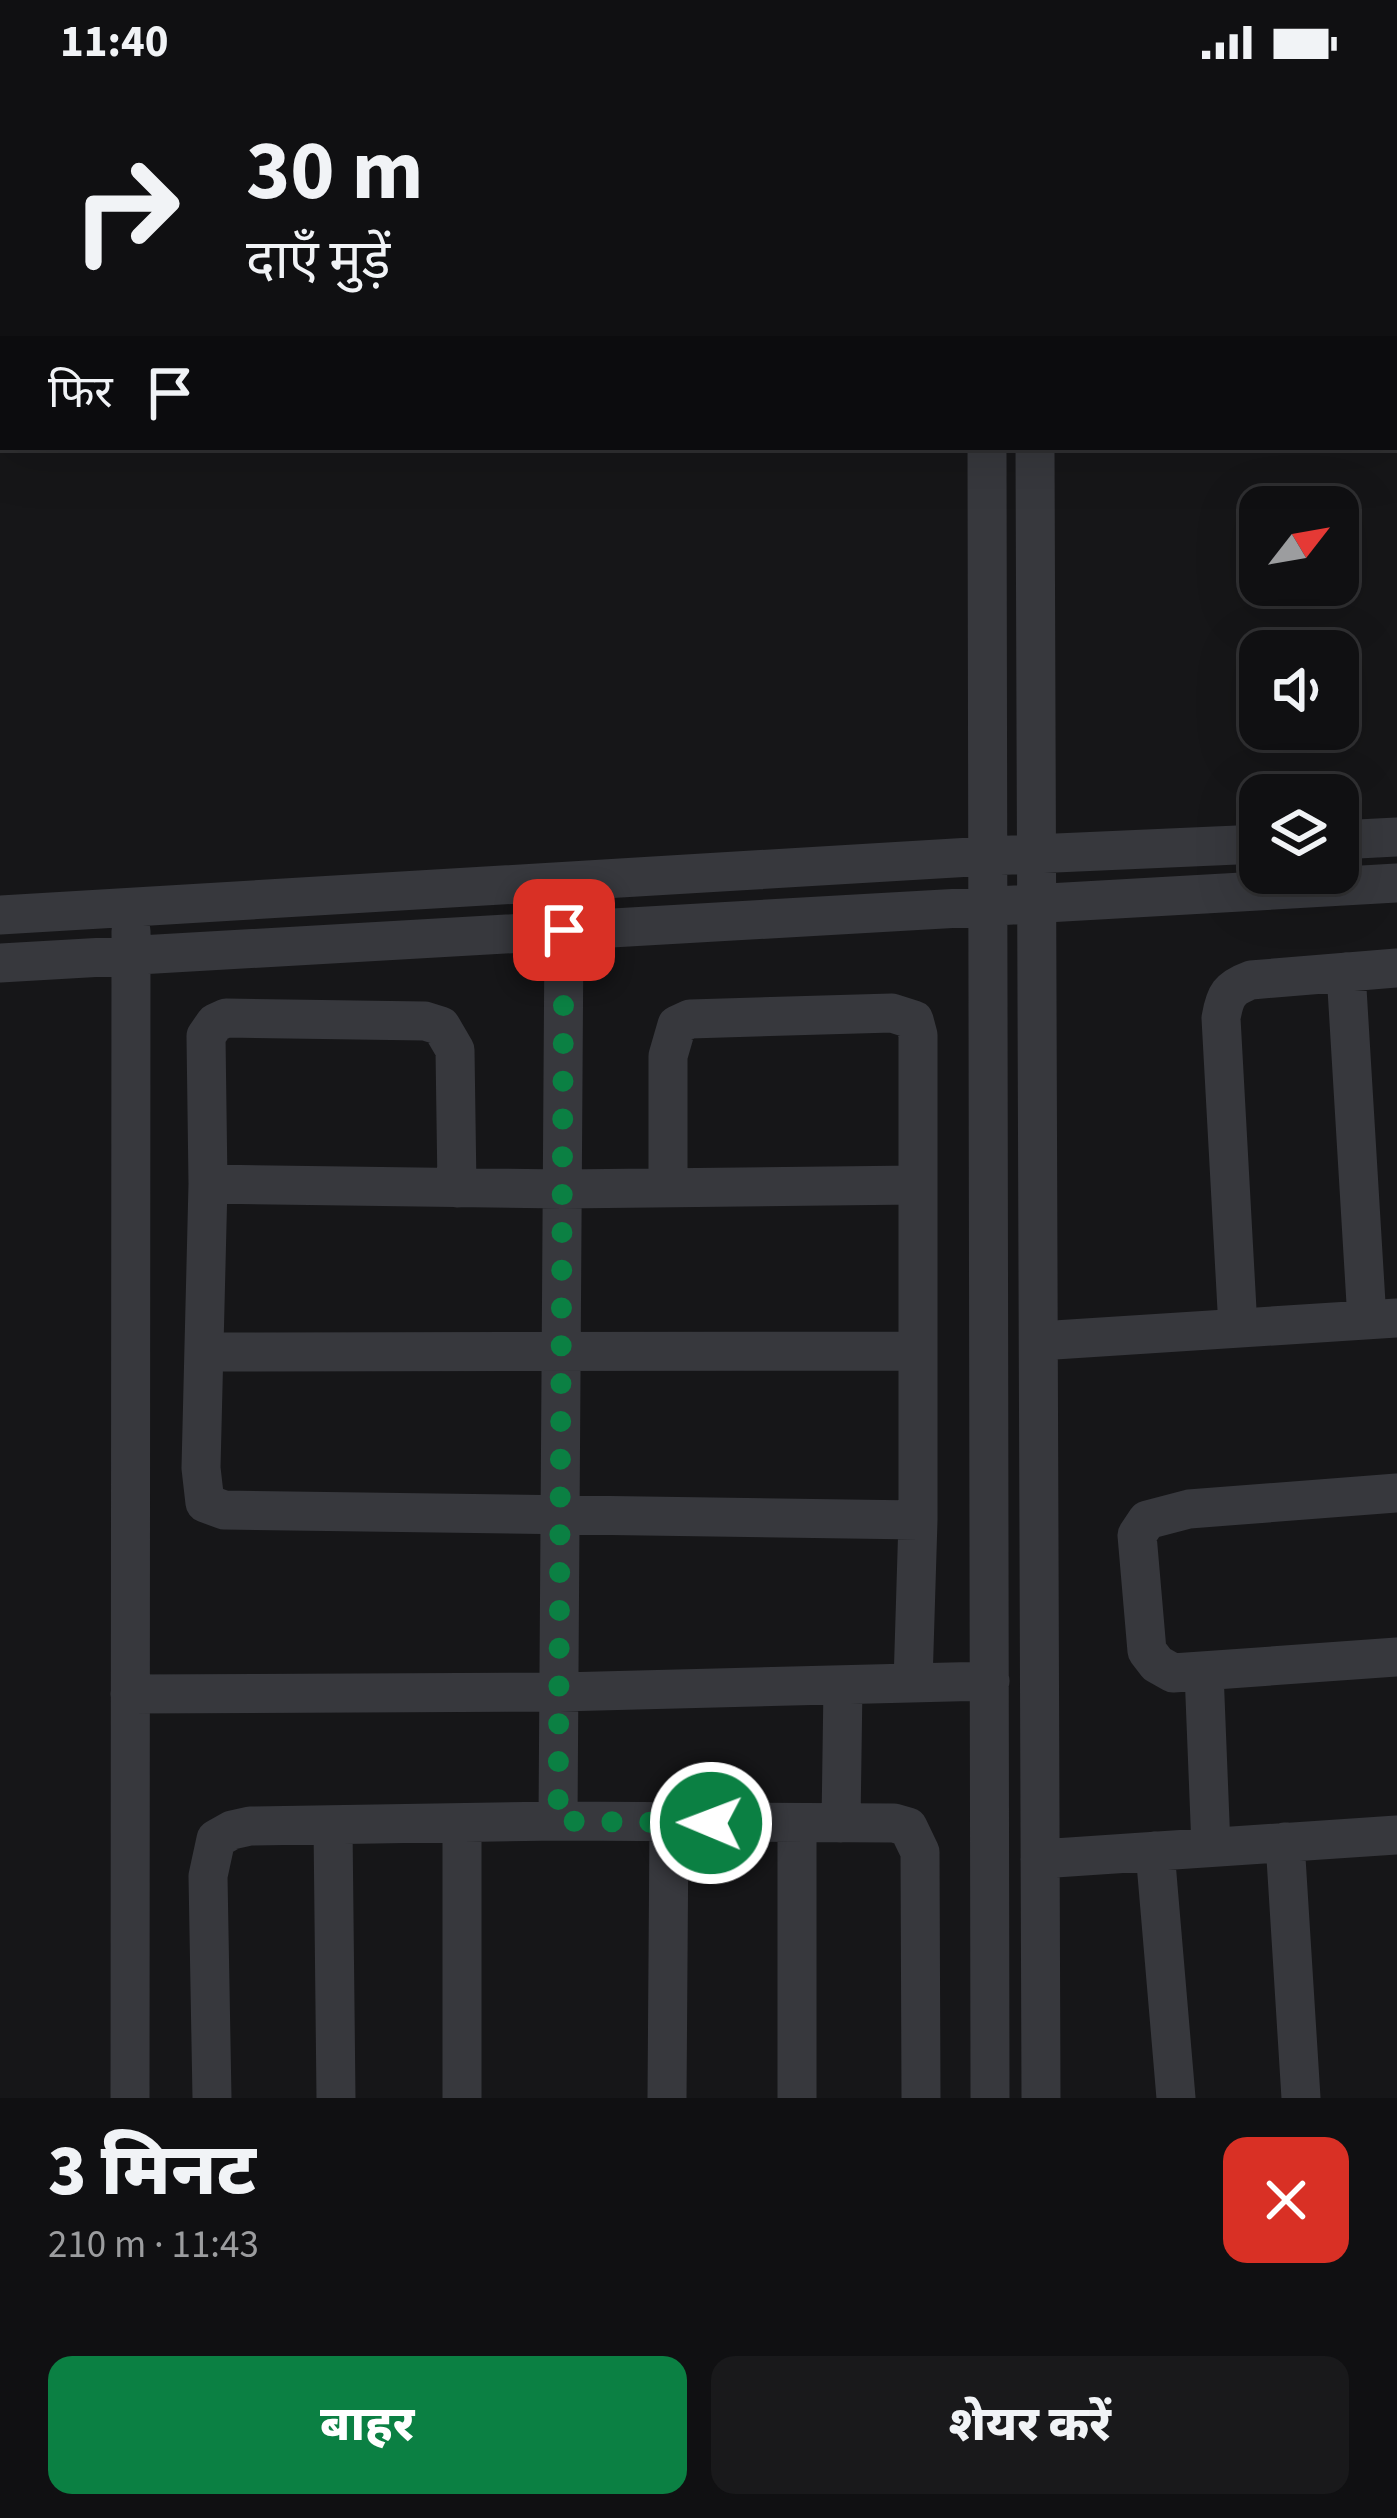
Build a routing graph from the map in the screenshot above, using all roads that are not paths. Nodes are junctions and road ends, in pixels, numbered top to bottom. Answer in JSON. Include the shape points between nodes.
{"nodes":[{"id":1,"x":987,"y":450,"type":"edge"},
{"id":2,"x":1035,"y":450,"type":"edge"},
{"id":3,"x":1397,"y":837,"type":"edge"},
{"id":4,"x":1359,"y":839,"type":"edge"},
{"id":5,"x":1239,"y":845,"type":"edge"},
{"id":6,"x":988,"y":856,"type":"junction"},
{"id":7,"x":1039,"y":856,"type":"junction"},
{"id":8,"x":1397,"y":884,"type":"edge"},
{"id":9,"x":1039,"y":902,"type":"junction"},
{"id":10,"x":988,"y":906,"type":"junction"},
{"id":11,"x":130,"y":908,"type":"junction"},
{"id":12,"x":0,"y":915,"type":"edge"},
{"id":13,"x":564,"y":930,"type":"junction"},
{"id":14,"x":132,"y":955,"type":"junction"},
{"id":15,"x":0,"y":963,"type":"edge"},
{"id":16,"x":1397,"y":968,"type":"edge"},
{"id":17,"x":1346,"y":972,"type":"junction"},
{"id":18,"x":208,"y":1184,"type":"junction"},
{"id":19,"x":917,"y":1185,"type":"junction"},
{"id":20,"x":668,"y":1186,"type":"junction"},
{"id":21,"x":457,"y":1188,"type":"junction"},
{"id":22,"x":562,"y":1189,"type":"junction"},
{"id":23,"x":1382,"y":1319,"type":"edge"},
{"id":24,"x":1238,"y":1328,"type":"junction"},
{"id":25,"x":1039,"y":1341,"type":"junction"},
{"id":26,"x":917,"y":1351,"type":"junction"},
{"id":27,"x":204,"y":1352,"type":"junction"},
{"id":28,"x":561,"y":1352,"type":"junction"},
{"id":29,"x":1397,"y":1492,"type":"edge"},
{"id":30,"x":561,"y":1517,"type":"junction"},
{"id":31,"x":918,"y":1520,"type":"junction"},
{"id":32,"x":1397,"y":1657,"type":"edge"},
{"id":33,"x":1204,"y":1672,"type":"junction"},
{"id":34,"x":990,"y":1681,"type":"junction"},
{"id":35,"x":913,"y":1683,"type":"junction"},
{"id":36,"x":843,"y":1685,"type":"junction"},
{"id":37,"x":560,"y":1692,"type":"junction"},
{"id":38,"x":130,"y":1694,"type":"junction"},
{"id":39,"x":558,"y":1821,"type":"junction"},
{"id":40,"x":668,"y":1822,"type":"junction"},
{"id":41,"x":462,"y":1823,"type":"junction"},
{"id":42,"x":842,"y":1823,"type":"junction"},
{"id":43,"x":796,"y":1825,"type":"junction"},
{"id":44,"x":333,"y":1826,"type":"junction"},
{"id":45,"x":1397,"y":1835,"type":"edge"},
{"id":46,"x":1285,"y":1842,"type":"junction"},
{"id":47,"x":1211,"y":1847,"type":"junction"},
{"id":48,"x":1156,"y":1851,"type":"junction"},
{"id":49,"x":1040,"y":1859,"type":"junction"},
{"id":50,"x":130,"y":2098,"type":"edge"},
{"id":51,"x":212,"y":2098,"type":"edge"},
{"id":52,"x":336,"y":2098,"type":"edge"},
{"id":53,"x":462,"y":2098,"type":"edge"},
{"id":54,"x":667,"y":2098,"type":"edge"},
{"id":55,"x":797,"y":2098,"type":"edge"},
{"id":56,"x":921,"y":2098,"type":"edge"},
{"id":57,"x":990,"y":2098,"type":"edge"},
{"id":58,"x":1041,"y":2098,"type":"edge"},
{"id":59,"x":1176,"y":2098,"type":"edge"},
{"id":60,"x":1300,"y":2098,"type":"edge"}],
"edges":[{"from":1,"to":6,"type":"street"},
{"from":2,"to":7,"type":"street"},
{"from":3,"to":4,"type":"street"},
{"from":5,"to":7,"type":"street"},
{"from":6,"to":7,"type":"street"},
{"from":6,"to":10,"type":"street"},
{"from":6,"to":11,"type":"street"},
{"from":7,"to":9,"type":"street"},
{"from":8,"to":9,"type":"street"},
{"from":9,"to":10,"type":"street"},
{"from":9,"to":25,"type":"street"},
{"from":10,"to":13,"type":"street"},
{"from":10,"to":34,"type":"street"},
{"from":11,"to":12,"type":"street"},
{"from":11,"to":14,"type":"street"},
{"from":13,"to":14,"type":"street"},
{"from":13,"to":22,"type":"street"},
{"from":14,"to":15,"type":"street"},
{"from":14,"to":38,"type":"street"},
{"from":16,"to":17,"type":"street"},
{"from":17,"to":23,"type":"street"},
{"from":17,"to":24,"type":"street","via":[[1251,980],[1224,997]]},
{"from":18,"to":21,"type":"street"},
{"from":18,"to":21,"type":"street","via":[[206,1036],[215,1023],[244,1018],[441,1026],[455,1050]]},
{"from":18,"to":27,"type":"street"},
{"from":19,"to":20,"type":"street"},
{"from":19,"to":20,"type":"street","via":[[918,1035],[914,1020],[892,1013],[677,1025],[668,1056]]},
{"from":19,"to":26,"type":"street"},
{"from":20,"to":22,"type":"street"},
{"from":21,"to":22,"type":"street"},
{"from":22,"to":28,"type":"street"},
{"from":23,"to":24,"type":"street"},
{"from":24,"to":25,"type":"street"},
{"from":25,"to":49,"type":"street"},
{"from":26,"to":28,"type":"street"},
{"from":26,"to":31,"type":"street"},
{"from":27,"to":28,"type":"street"},
{"from":27,"to":30,"type":"street","via":[[205,1503],[224,1510]]},
{"from":28,"to":30,"type":"street"},
{"from":29,"to":33,"type":"street","via":[[1189,1509],[1147,1520],[1137,1535],[1147,1651],[1173,1673]]},
{"from":30,"to":31,"type":"street"},
{"from":30,"to":37,"type":"street"},
{"from":31,"to":35,"type":"street"},
{"from":32,"to":33,"type":"street"},
{"from":33,"to":47,"type":"street"},
{"from":34,"to":35,"type":"street"},
{"from":34,"to":57,"type":"street"},
{"from":35,"to":36,"type":"street"},
{"from":36,"to":37,"type":"street"},
{"from":36,"to":42,"type":"street"},
{"from":37,"to":38,"type":"street"},
{"from":37,"to":39,"type":"street"},
{"from":38,"to":50,"type":"street"},
{"from":39,"to":40,"type":"street"},
{"from":39,"to":41,"type":"street"},
{"from":40,"to":43,"type":"street"},
{"from":40,"to":54,"type":"street"},
{"from":41,"to":44,"type":"street"},
{"from":41,"to":53,"type":"street"},
{"from":42,"to":43,"type":"street"},
{"from":42,"to":56,"type":"street","via":[[908,1827],[920,1852]]},
{"from":43,"to":55,"type":"street"},
{"from":44,"to":51,"type":"street","via":[[250,1826],[216,1840],[208,1876]]},
{"from":44,"to":52,"type":"street"},
{"from":45,"to":46,"type":"street"},
{"from":46,"to":47,"type":"street"},
{"from":46,"to":60,"type":"street"},
{"from":47,"to":48,"type":"street"},
{"from":48,"to":49,"type":"street"},
{"from":48,"to":59,"type":"street"},
{"from":49,"to":58,"type":"street"}]}
